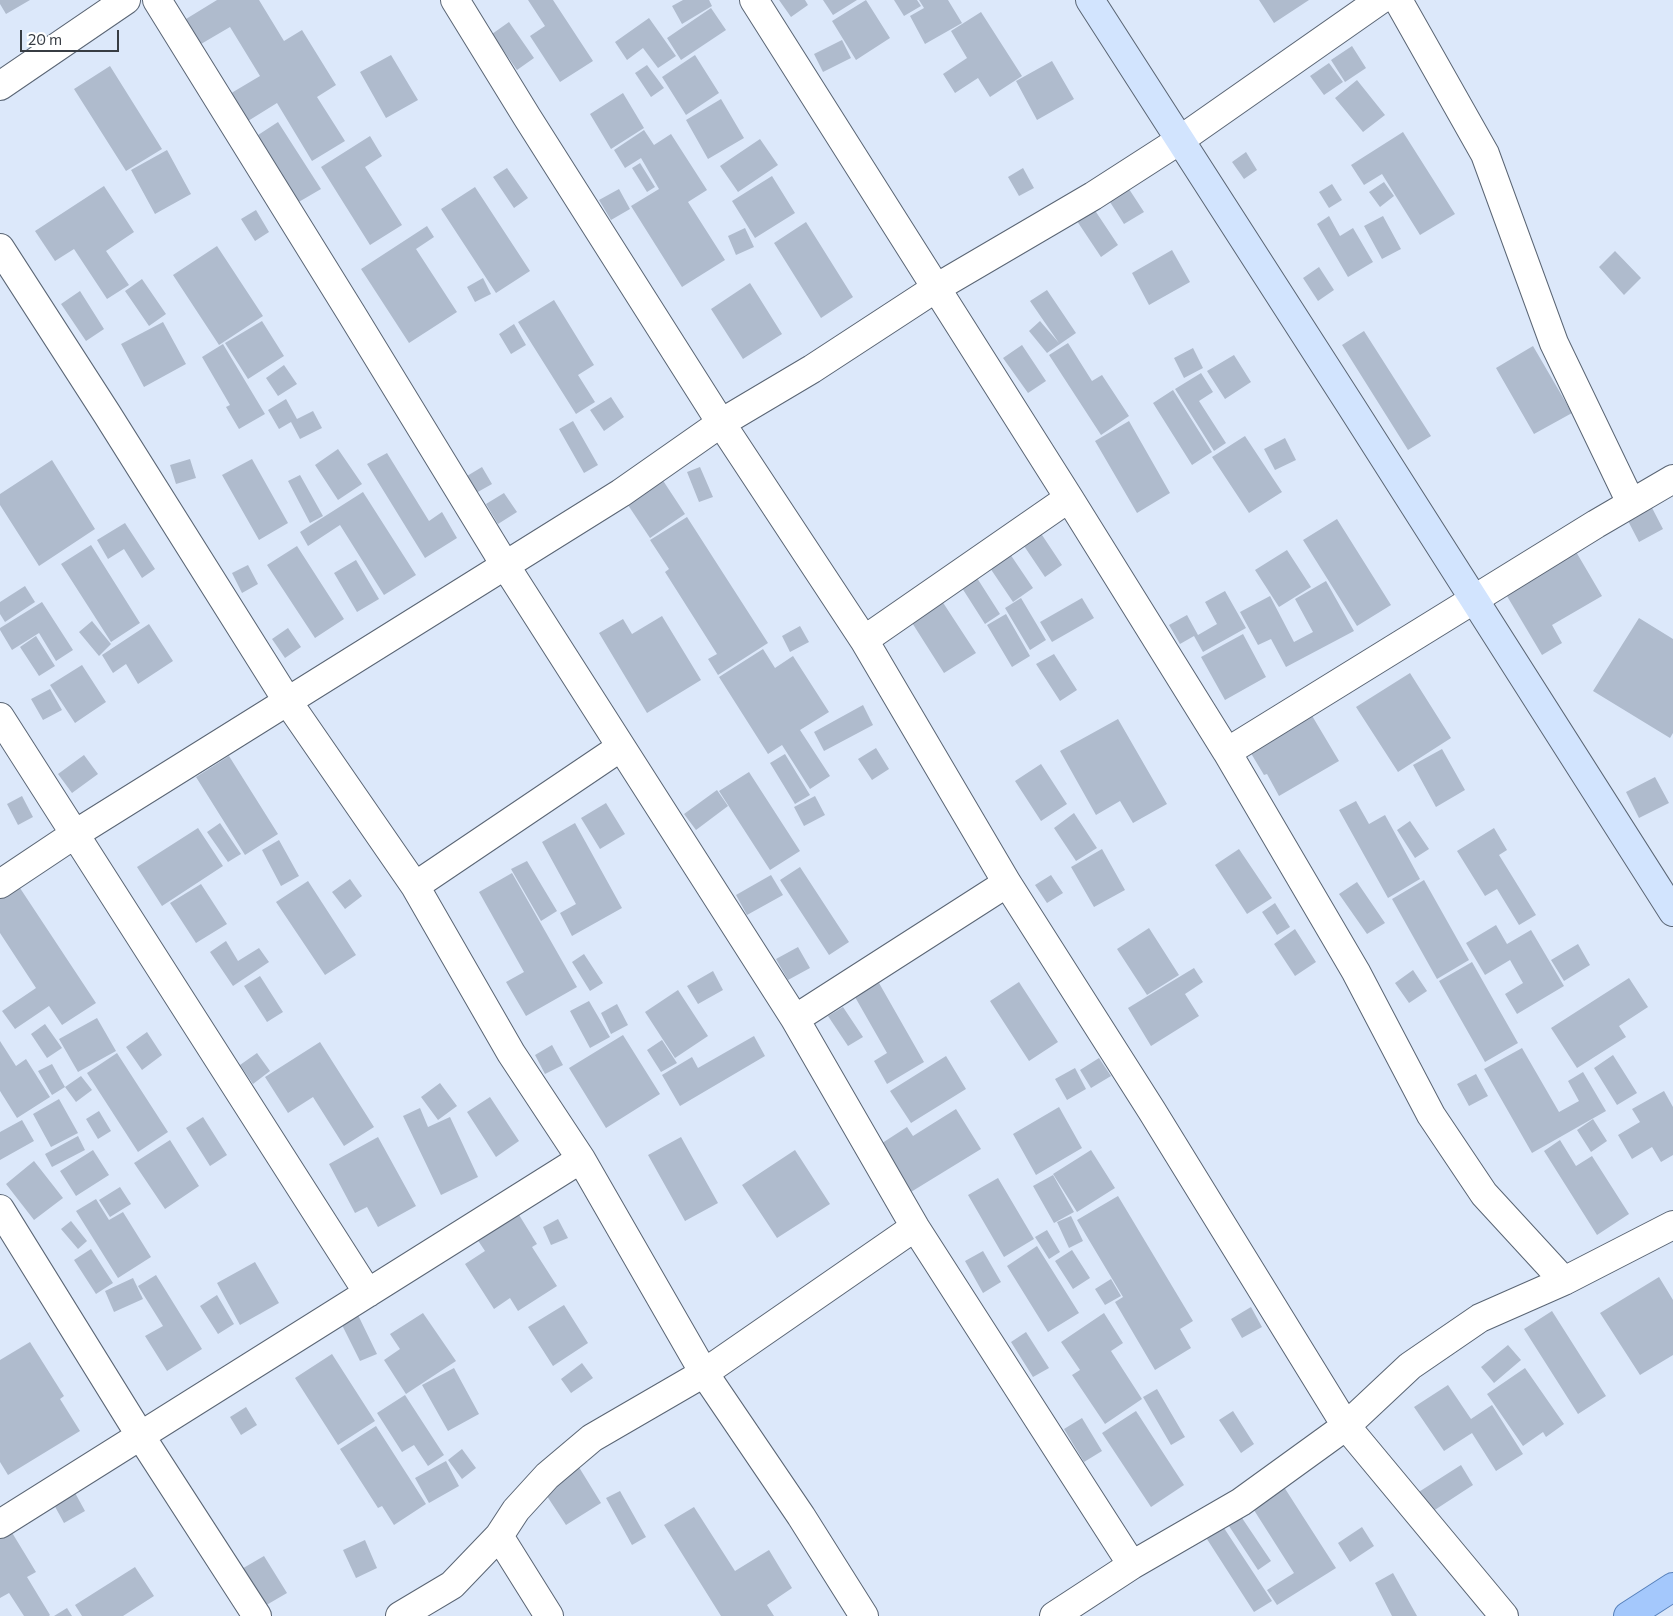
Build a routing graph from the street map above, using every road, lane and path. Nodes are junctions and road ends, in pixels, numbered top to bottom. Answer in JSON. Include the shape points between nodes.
{"nodes":[{"id":1,"x":126,"y":0,"type":"edge"},
{"id":2,"x":157,"y":0,"type":"edge"},
{"id":3,"x":455,"y":0,"type":"edge"},
{"id":4,"x":754,"y":0,"type":"edge"},
{"id":5,"x":1090,"y":0,"type":"edge"},
{"id":6,"x":1380,"y":0,"type":"edge"},
{"id":7,"x":1398,"y":0,"type":"edge"},
{"id":8,"x":0,"y":86,"type":"edge"},
{"id":9,"x":1180,"y":140,"type":"junction"},
{"id":10,"x":0,"y":248,"type":"edge"},
{"id":11,"x":936,"y":288,"type":"junction"},
{"id":12,"x":721,"y":423,"type":"junction"},
{"id":13,"x":1673,"y":479,"type":"edge"},
{"id":14,"x":1069,"y":498,"type":"junction"},
{"id":15,"x":1631,"y":503,"type":"junction"},
{"id":16,"x":505,"y":564,"type":"junction"},
{"id":17,"x":1474,"y":601,"type":"junction"},
{"id":18,"x":864,"y":640,"type":"junction"},
{"id":19,"x":288,"y":702,"type":"junction"},
{"id":20,"x":0,"y":717,"type":"edge"},
{"id":21,"x":621,"y":747,"type":"junction"},
{"id":22,"x":1227,"y":752,"type":"junction"},
{"id":23,"x":75,"y":834,"type":"junction"},
{"id":24,"x":0,"y":884,"type":"edge"},
{"id":25,"x":1008,"y":884,"type":"junction"},
{"id":26,"x":415,"y":886,"type":"junction"},
{"id":27,"x":1673,"y":912,"type":"edge"},
{"id":28,"x":795,"y":1019,"type":"junction"},
{"id":29,"x":581,"y":1158,"type":"junction"},
{"id":30,"x":0,"y":1209,"type":"edge"},
{"id":31,"x":1673,"y":1225,"type":"edge"},
{"id":32,"x":915,"y":1227,"type":"junction"},
{"id":33,"x":1564,"y":1281,"type":"junction"},
{"id":34,"x":368,"y":1293,"type":"junction"},
{"id":35,"x":704,"y":1373,"type":"junction"},
{"id":36,"x":1346,"y":1426,"type":"junction"},
{"id":37,"x":140,"y":1435,"type":"junction"},
{"id":38,"x":0,"y":1524,"type":"edge"},
{"id":39,"x":499,"y":1536,"type":"junction"},
{"id":40,"x":1132,"y":1565,"type":"junction"},
{"id":41,"x":1673,"y":1587,"type":"edge"},
{"id":42,"x":257,"y":1616,"type":"edge"},
{"id":43,"x":400,"y":1616,"type":"edge"},
{"id":44,"x":549,"y":1616,"type":"edge"},
{"id":45,"x":864,"y":1616,"type":"edge"},
{"id":46,"x":1054,"y":1616,"type":"edge"},
{"id":47,"x":1504,"y":1616,"type":"edge"},
{"id":48,"x":1628,"y":1616,"type":"edge"}],
"edges":[{"from":1,"to":8,"type":"street"},
{"from":2,"to":16,"type":"street"},
{"from":3,"to":12,"type":"street"},
{"from":4,"to":11,"type":"street"},
{"from":5,"to":9,"type":"street"},
{"from":6,"to":9,"type":"street"},
{"from":7,"to":15,"type":"street","via":[[1485,154],[1554,343]]},
{"from":9,"to":11,"type":"street","via":[[1093,196]]},
{"from":9,"to":17,"type":"street"},
{"from":10,"to":19,"type":"street"},
{"from":11,"to":12,"type":"street","via":[[812,369]]},
{"from":11,"to":14,"type":"street"},
{"from":12,"to":16,"type":"street","via":[[621,493]]},
{"from":12,"to":18,"type":"street"},
{"from":13,"to":15,"type":"street"},
{"from":14,"to":18,"type":"street"},
{"from":14,"to":22,"type":"street"},
{"from":15,"to":17,"type":"street"},
{"from":16,"to":19,"type":"street"},
{"from":16,"to":21,"type":"street"},
{"from":17,"to":22,"type":"street"},
{"from":17,"to":27,"type":"street"},
{"from":18,"to":25,"type":"street"},
{"from":19,"to":23,"type":"street"},
{"from":19,"to":26,"type":"street"},
{"from":20,"to":23,"type":"street"},
{"from":21,"to":26,"type":"street"},
{"from":21,"to":28,"type":"street"},
{"from":22,"to":33,"type":"street","via":[[1356,972],[1431,1115],[1484,1194]]},
{"from":23,"to":24,"type":"street"},
{"from":23,"to":34,"type":"street"},
{"from":25,"to":28,"type":"street"},
{"from":25,"to":36,"type":"street","via":[[1152,1110]]},
{"from":26,"to":29,"type":"street","via":[[511,1054]]},
{"from":28,"to":32,"type":"street"},
{"from":29,"to":34,"type":"street"},
{"from":29,"to":35,"type":"street"},
{"from":30,"to":37,"type":"street"},
{"from":31,"to":33,"type":"street"},
{"from":32,"to":35,"type":"street"},
{"from":32,"to":40,"type":"street"},
{"from":33,"to":36,"type":"street","via":[[1480,1318],[1410,1366]]},
{"from":34,"to":37,"type":"street"},
{"from":35,"to":39,"type":"street","via":[[592,1438],[547,1476],[516,1510]]},
{"from":35,"to":45,"type":"street"},
{"from":36,"to":40,"type":"street","via":[[1240,1502]]},
{"from":36,"to":47,"type":"street"},
{"from":37,"to":38,"type":"street"},
{"from":37,"to":42,"type":"street"},
{"from":39,"to":43,"type":"street","via":[[452,1585]]},
{"from":39,"to":44,"type":"street"},
{"from":40,"to":46,"type":"street"},
{"from":41,"to":48,"type":"main road"}]}
